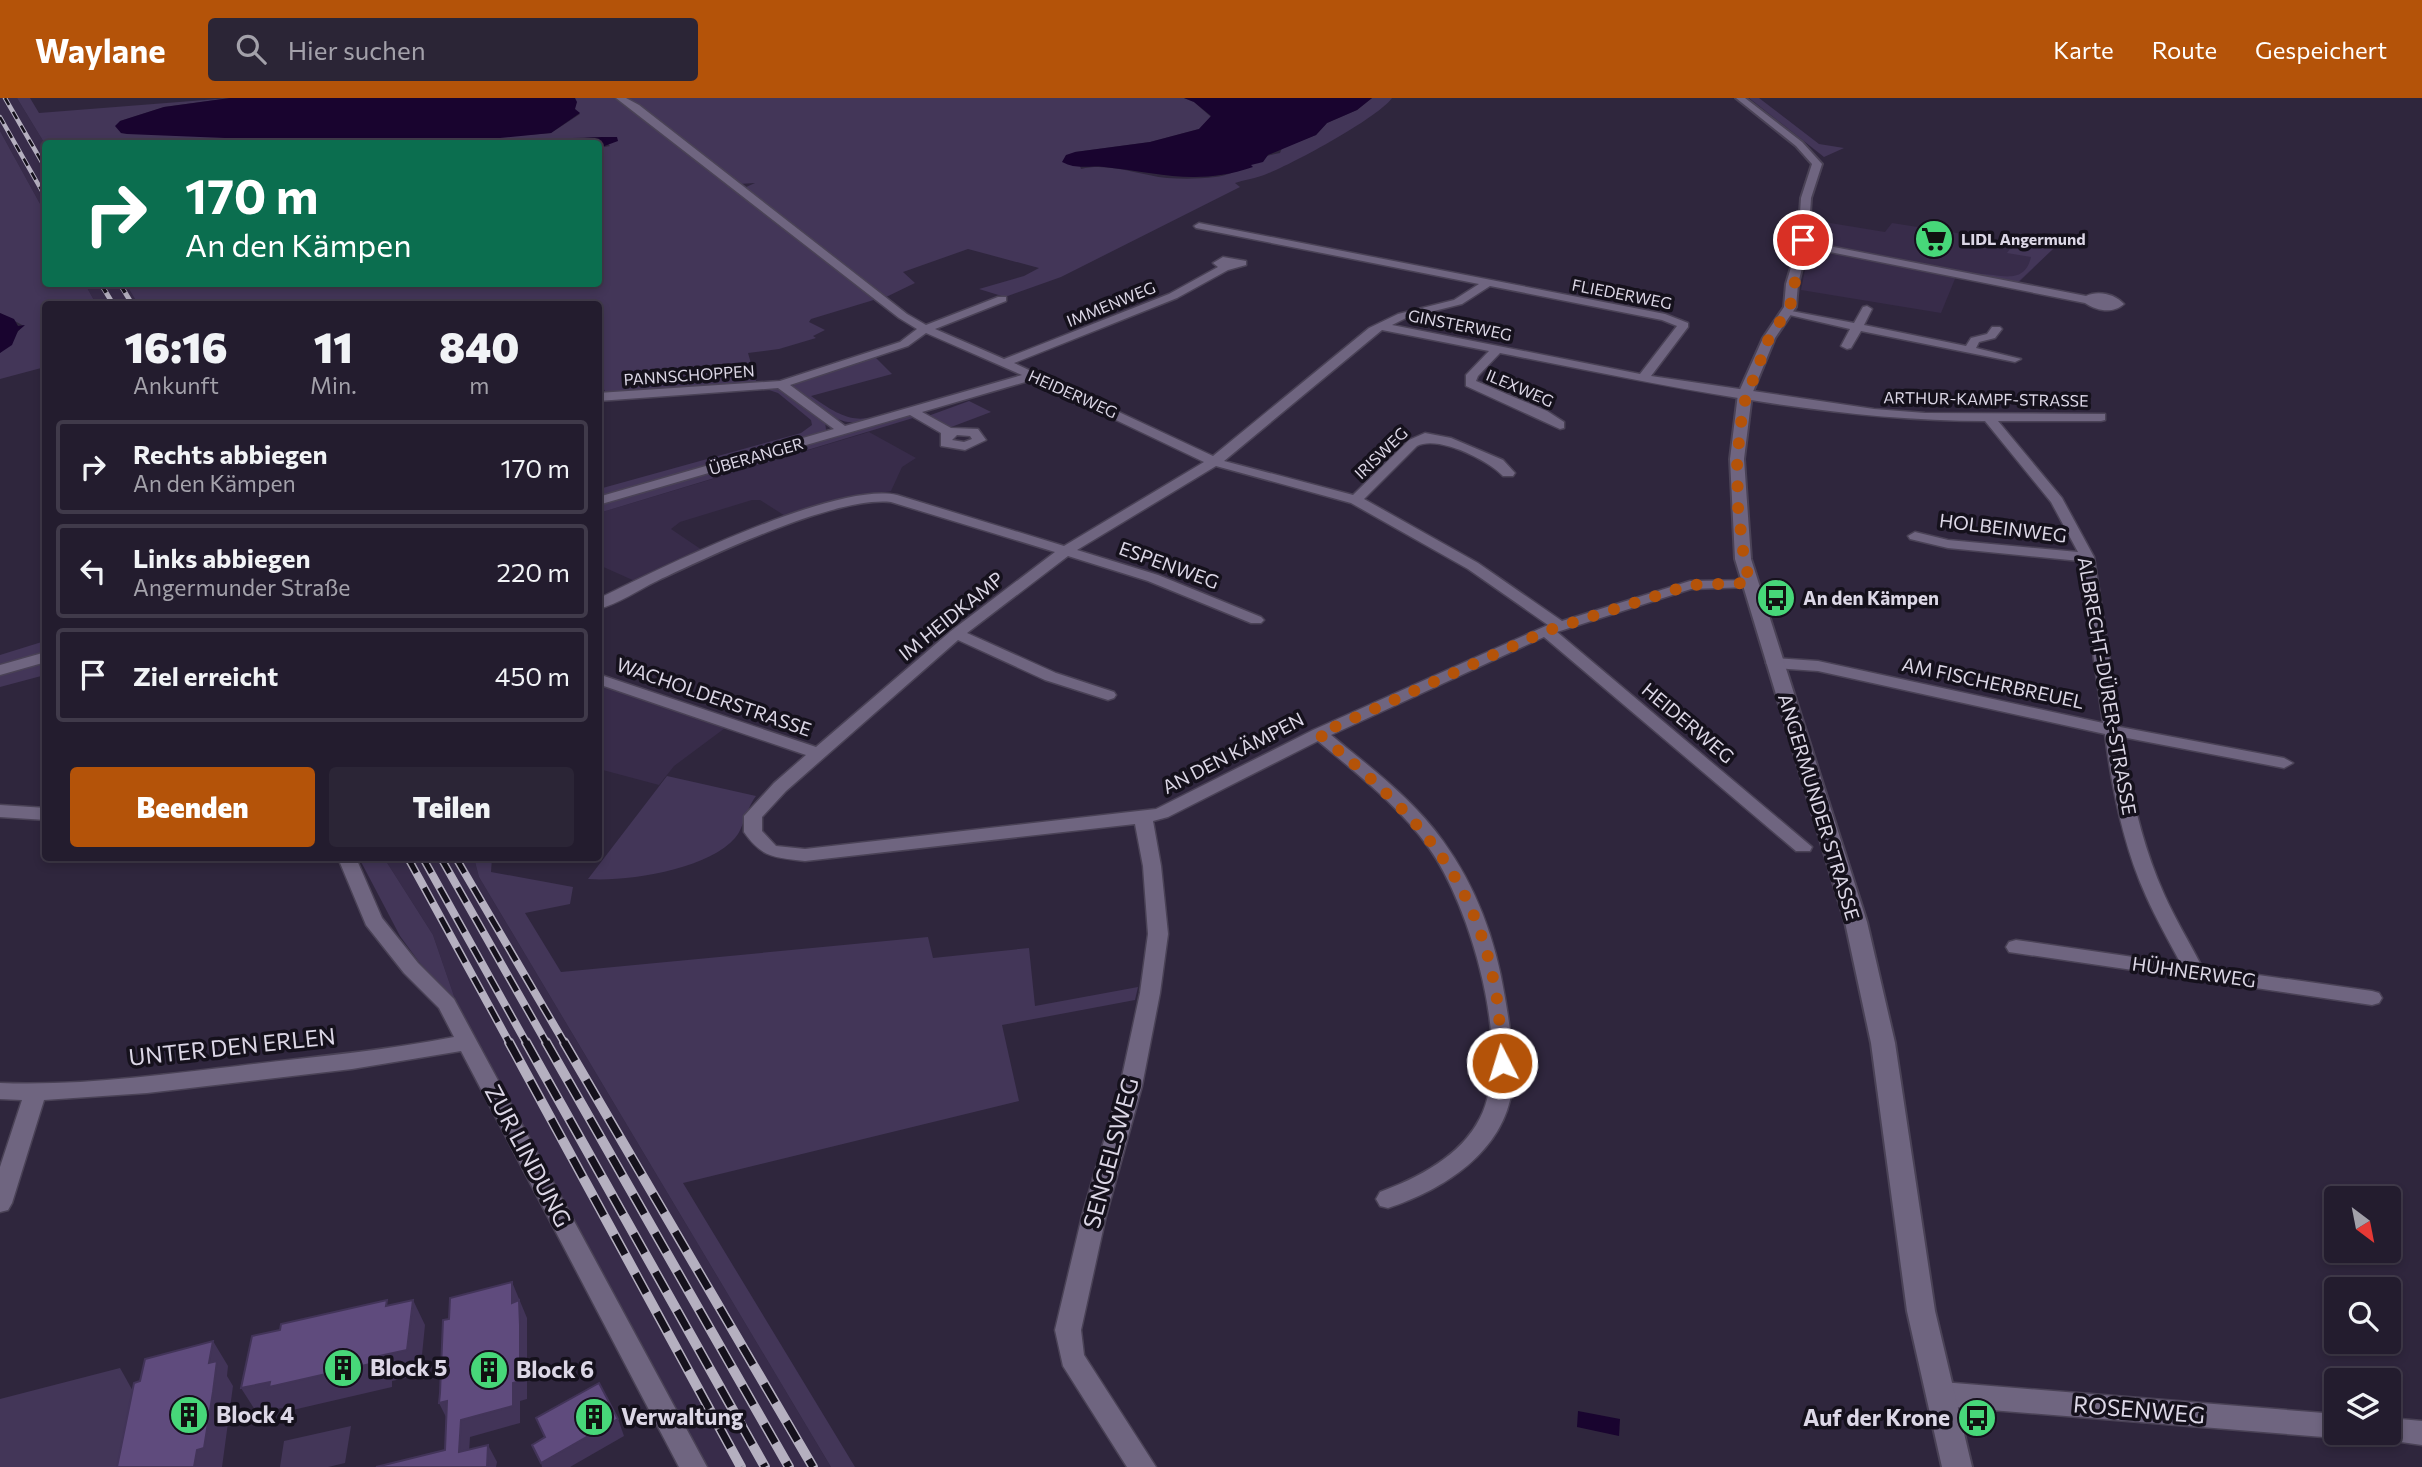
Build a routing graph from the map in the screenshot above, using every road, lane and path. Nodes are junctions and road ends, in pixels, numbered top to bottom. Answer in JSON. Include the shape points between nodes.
{"nodes":[{"id":1,"x":620,"y":98,"type":"edge"},
{"id":2,"x":1740,"y":98,"type":"edge"},
{"id":3,"x":1816,"y":160,"type":"joint"},
{"id":4,"x":1199,"y":226,"type":"dead end"},
{"id":5,"x":1803,"y":244,"type":"junction"},
{"id":6,"x":1225,"y":267,"type":"dead end"},
{"id":7,"x":1488,"y":283,"type":"junction"},
{"id":8,"x":1002,"y":299,"type":"dead end"},
{"id":9,"x":2088,"y":300,"type":"dead end"},
{"id":10,"x":1867,"y":309,"type":"dead end"},
{"id":11,"x":1786,"y":313,"type":"junction"},
{"id":12,"x":1380,"y":326,"type":"junction"},
{"id":13,"x":1858,"y":327,"type":"junction"},
{"id":14,"x":925,"y":329,"type":"junction"},
{"id":15,"x":1996,"y":329,"type":"dead end"},
{"id":16,"x":1847,"y":346,"type":"dead end"},
{"id":17,"x":1498,"y":349,"type":"junction"},
{"id":18,"x":1969,"y":350,"type":"junction"},
{"id":19,"x":2015,"y":359,"type":"dead end"},
{"id":20,"x":1005,"y":363,"type":"junction"},
{"id":21,"x":1032,"y":376,"type":"junction"},
{"id":22,"x":1643,"y":377,"type":"junction"},
{"id":23,"x":781,"y":384,"type":"junction"},
{"id":24,"x":1745,"y":394,"type":"junction"},
{"id":25,"x":602,"y":397,"type":"edge"},
{"id":26,"x":913,"y":412,"type":"junction"},
{"id":27,"x":1988,"y":417,"type":"junction"},
{"id":28,"x":2101,"y":417,"type":"dead end"},
{"id":29,"x":1560,"y":425,"type":"dead end"},
{"id":30,"x":844,"y":431,"type":"junction"},
{"id":31,"x":950,"y":433,"type":"dead end"},
{"id":32,"x":1213,"y":462,"type":"junction"},
{"id":33,"x":1508,"y":472,"type":"dead end"},
{"id":34,"x":602,"y":500,"type":"edge"},
{"id":35,"x":1356,"y":500,"type":"junction"},
{"id":36,"x":1915,"y":536,"type":"dead end"},
{"id":37,"x":1067,"y":550,"type":"junction"},
{"id":38,"x":2087,"y":557,"type":"junction"},
{"id":39,"x":1750,"y":583,"type":"junction"},
{"id":40,"x":602,"y":603,"type":"edge"},
{"id":41,"x":1256,"y":620,"type":"dead end"},
{"id":42,"x":1553,"y":629,"type":"junction"},
{"id":43,"x":956,"y":634,"type":"junction"},
{"id":44,"x":42,"y":658,"type":"edge"},
{"id":45,"x":1774,"y":663,"type":"junction"},
{"id":46,"x":0,"y":670,"type":"edge"},
{"id":47,"x":602,"y":680,"type":"edge"},
{"id":48,"x":1108,"y":695,"type":"dead end"},
{"id":49,"x":2112,"y":730,"type":"junction"},
{"id":50,"x":1319,"y":734,"type":"junction"},
{"id":51,"x":817,"y":753,"type":"junction"},
{"id":52,"x":2284,"y":763,"type":"dead end"},
{"id":53,"x":0,"y":811,"type":"edge"},
{"id":54,"x":42,"y":814,"type":"edge"},
{"id":55,"x":1143,"y":818,"type":"junction"},
{"id":56,"x":757,"y":838,"type":"joint"},
{"id":57,"x":1804,"y":847,"type":"dead end"},
{"id":58,"x":348,"y":861,"type":"edge"},
{"id":59,"x":2016,"y":947,"type":"dead end"},
{"id":60,"x":2195,"y":972,"type":"junction"},
{"id":61,"x":2372,"y":998,"type":"dead end"},
{"id":62,"x":468,"y":1042,"type":"junction"},
{"id":63,"x":0,"y":1091,"type":"edge"},
{"id":64,"x":35,"y":1093,"type":"junction"},
{"id":65,"x":1388,"y":1199,"type":"dead end"},
{"id":66,"x":0,"y":1203,"type":"edge"},
{"id":67,"x":1942,"y":1394,"type":"junction"},
{"id":68,"x":2324,"y":1425,"type":"edge"},
{"id":69,"x":2401,"y":1431,"type":"edge"},
{"id":70,"x":2422,"y":1433,"type":"edge"},
{"id":71,"x":693,"y":1467,"type":"edge"},
{"id":72,"x":1142,"y":1467,"type":"edge"},
{"id":73,"x":1957,"y":1467,"type":"edge"}],
"edges":[{"from":1,"to":14,"type":"street","name":"HEIDERWEG"},
{"from":2,"to":3,"type":"main road"},
{"from":3,"to":5,"type":"main road","name":"ANGERMUNDER STRASSE","via":[[1806,198]]},
{"from":4,"to":7,"type":"street","name":"FLIEDERWEG"},
{"from":5,"to":9,"type":"street"},
{"from":5,"to":11,"type":"main road","name":"ANGERMUNDER STRASSE"},
{"from":6,"to":20,"type":"street","name":"IMMENWEG","via":[[1173,296]]},
{"from":7,"to":12,"type":"street","via":[[1458,302]]},
{"from":7,"to":22,"type":"street","name":"FLIEDERWEG","via":[[1665,317],[1684,325]]},
{"from":8,"to":14,"type":"street","name":"PANNSCHOPPEN"},
{"from":10,"to":13,"type":"street"},
{"from":11,"to":13,"type":"street"},
{"from":11,"to":24,"type":"main road","name":"ANGERMUNDER STRASSE","via":[[1769,338]]},
{"from":12,"to":17,"type":"street","name":"GINSTERWEG"},
{"from":12,"to":32,"type":"street","name":"GINSTERWEG"},
{"from":13,"to":16,"type":"street"},
{"from":13,"to":18,"type":"street"},
{"from":14,"to":20,"type":"street","name":"HEIDERWEG"},
{"from":14,"to":23,"type":"street","name":"PANNSCHOPPEN","via":[[904,344]]},
{"from":15,"to":18,"type":"street","via":[[1991,336],[1975,340]]},
{"from":17,"to":22,"type":"street","name":"GINSTERWEG"},
{"from":17,"to":29,"type":"street","name":"ILEXWEG","via":[[1472,375],[1470,383]]},
{"from":18,"to":19,"type":"street"},
{"from":20,"to":21,"type":"street","name":"HEIDERWEG"},
{"from":21,"to":26,"type":"street","name":"ÜBERANGER"},
{"from":21,"to":32,"type":"street","name":"HEIDERWEG"},
{"from":22,"to":24,"type":"street","name":"GINSTERWEG"},
{"from":23,"to":25,"type":"street","name":"PANNSCHOPPEN"},
{"from":23,"to":30,"type":"street","name":"PANNSCHOPPEN"},
{"from":24,"to":27,"type":"street","name":"ARTHUR-KAMPF-STRASSE","via":[[1874,413]]},
{"from":24,"to":39,"type":"main road","name":"ANGERMUNDER STRASSE","via":[[1737,459],[1738,507]]},
{"from":26,"to":30,"type":"street","name":"ÜBERANGER"},
{"from":26,"to":31,"type":"street"},
{"from":27,"to":28,"type":"street","name":"ARTHUR-KAMPF-STRASSE"},
{"from":27,"to":38,"type":"street","name":"ALBRECHT-DÜRER-STRASSE","via":[[2073,525]]},
{"from":30,"to":34,"type":"street","name":"ÜBERANGER"},
{"from":32,"to":35,"type":"street","name":"HEIDERWEG"},
{"from":32,"to":37,"type":"street","name":"IM HEIDKAMP"},
{"from":33,"to":35,"type":"street","name":"IRISWEG","via":[[1447,441],[1425,437],[1413,443]]},
{"from":35,"to":42,"type":"street","name":"HEIDERWEG","via":[[1473,566]]},
{"from":36,"to":38,"type":"street","name":"HOLBEINWEG","via":[[1948,544]]},
{"from":37,"to":40,"type":"street","via":[[892,498],[866,497],[707,552]]},
{"from":37,"to":41,"type":"street","name":"ESPENWEG","via":[[1164,582]]},
{"from":37,"to":43,"type":"street","name":"IM HEIDKAMP"},
{"from":38,"to":49,"type":"street","name":"ALBRECHT-DÜRER-STRASSE"},
{"from":39,"to":42,"type":"street","name":"AN DEN KÄMPEN","via":[[1690,585]]},
{"from":39,"to":45,"type":"main road","name":"ANGERMUNDER STRASSE"},
{"from":42,"to":50,"type":"street","name":"AN DEN KÄMPEN"},
{"from":42,"to":57,"type":"street","name":"HEIDERWEG"},
{"from":43,"to":48,"type":"street","via":[[1078,688]]},
{"from":43,"to":51,"type":"street","name":"IM HEIDKAMP"},
{"from":44,"to":46,"type":"street"},
{"from":45,"to":49,"type":"street","name":"AM FISCHERBREUEL","via":[[1818,666]]},
{"from":45,"to":67,"type":"main road","name":"ANGERMUNDER STRASSE","via":[[1856,922],[1868,974],[1883,1043],[1921,1311]]},
{"from":47,"to":51,"type":"street","name":"WACHOLDERSTRASSE"},
{"from":49,"to":52,"type":"street","name":"AM FISCHERBREUEL"},
{"from":49,"to":60,"type":"street","name":"ALBRECHT-DÜRER-STRASSE","via":[[2136,844],[2155,895]]},
{"from":50,"to":55,"type":"street","name":"AN DEN KÄMPEN"},
{"from":50,"to":65,"type":"street","via":[[1402,807],[1434,843],[1462,886],[1496,989],[1502,1063],[1498,1104],[1487,1126],[1446,1170],[1418,1188]]},
{"from":51,"to":56,"type":"street","name":"IM HEIDKAMP","via":[[753,816],[751,825]]},
{"from":53,"to":54,"type":"street"},
{"from":55,"to":56,"type":"street","name":"AN DEN KÄMPEN","via":[[805,855],[778,854]]},
{"from":55,"to":72,"type":"street","name":"SENGELSWEG","via":[[1158,934],[1150,993],[1131,1086],[1090,1229],[1068,1330],[1072,1358],[1086,1385]]},
{"from":58,"to":62,"type":"street","name":"ZUR LINDUNG","via":[[373,920],[447,1004]]},
{"from":59,"to":60,"type":"street","name":"HÜHNERWEG"},
{"from":60,"to":61,"type":"street","name":"HÜHNERWEG"},
{"from":62,"to":64,"type":"street","name":"UNTER DEN ERLEN","via":[[422,1052]]},
{"from":62,"to":71,"type":"street","name":"ZUR LINDUNG"},
{"from":63,"to":64,"type":"street","name":"UNTER DEN ERLEN"},
{"from":64,"to":66,"type":"street"},
{"from":67,"to":68,"type":"street","name":"ROSENWEG"},
{"from":67,"to":73,"type":"main road","name":"ANGERMUNDER STRASSE"},
{"from":69,"to":70,"type":"street"}]}
